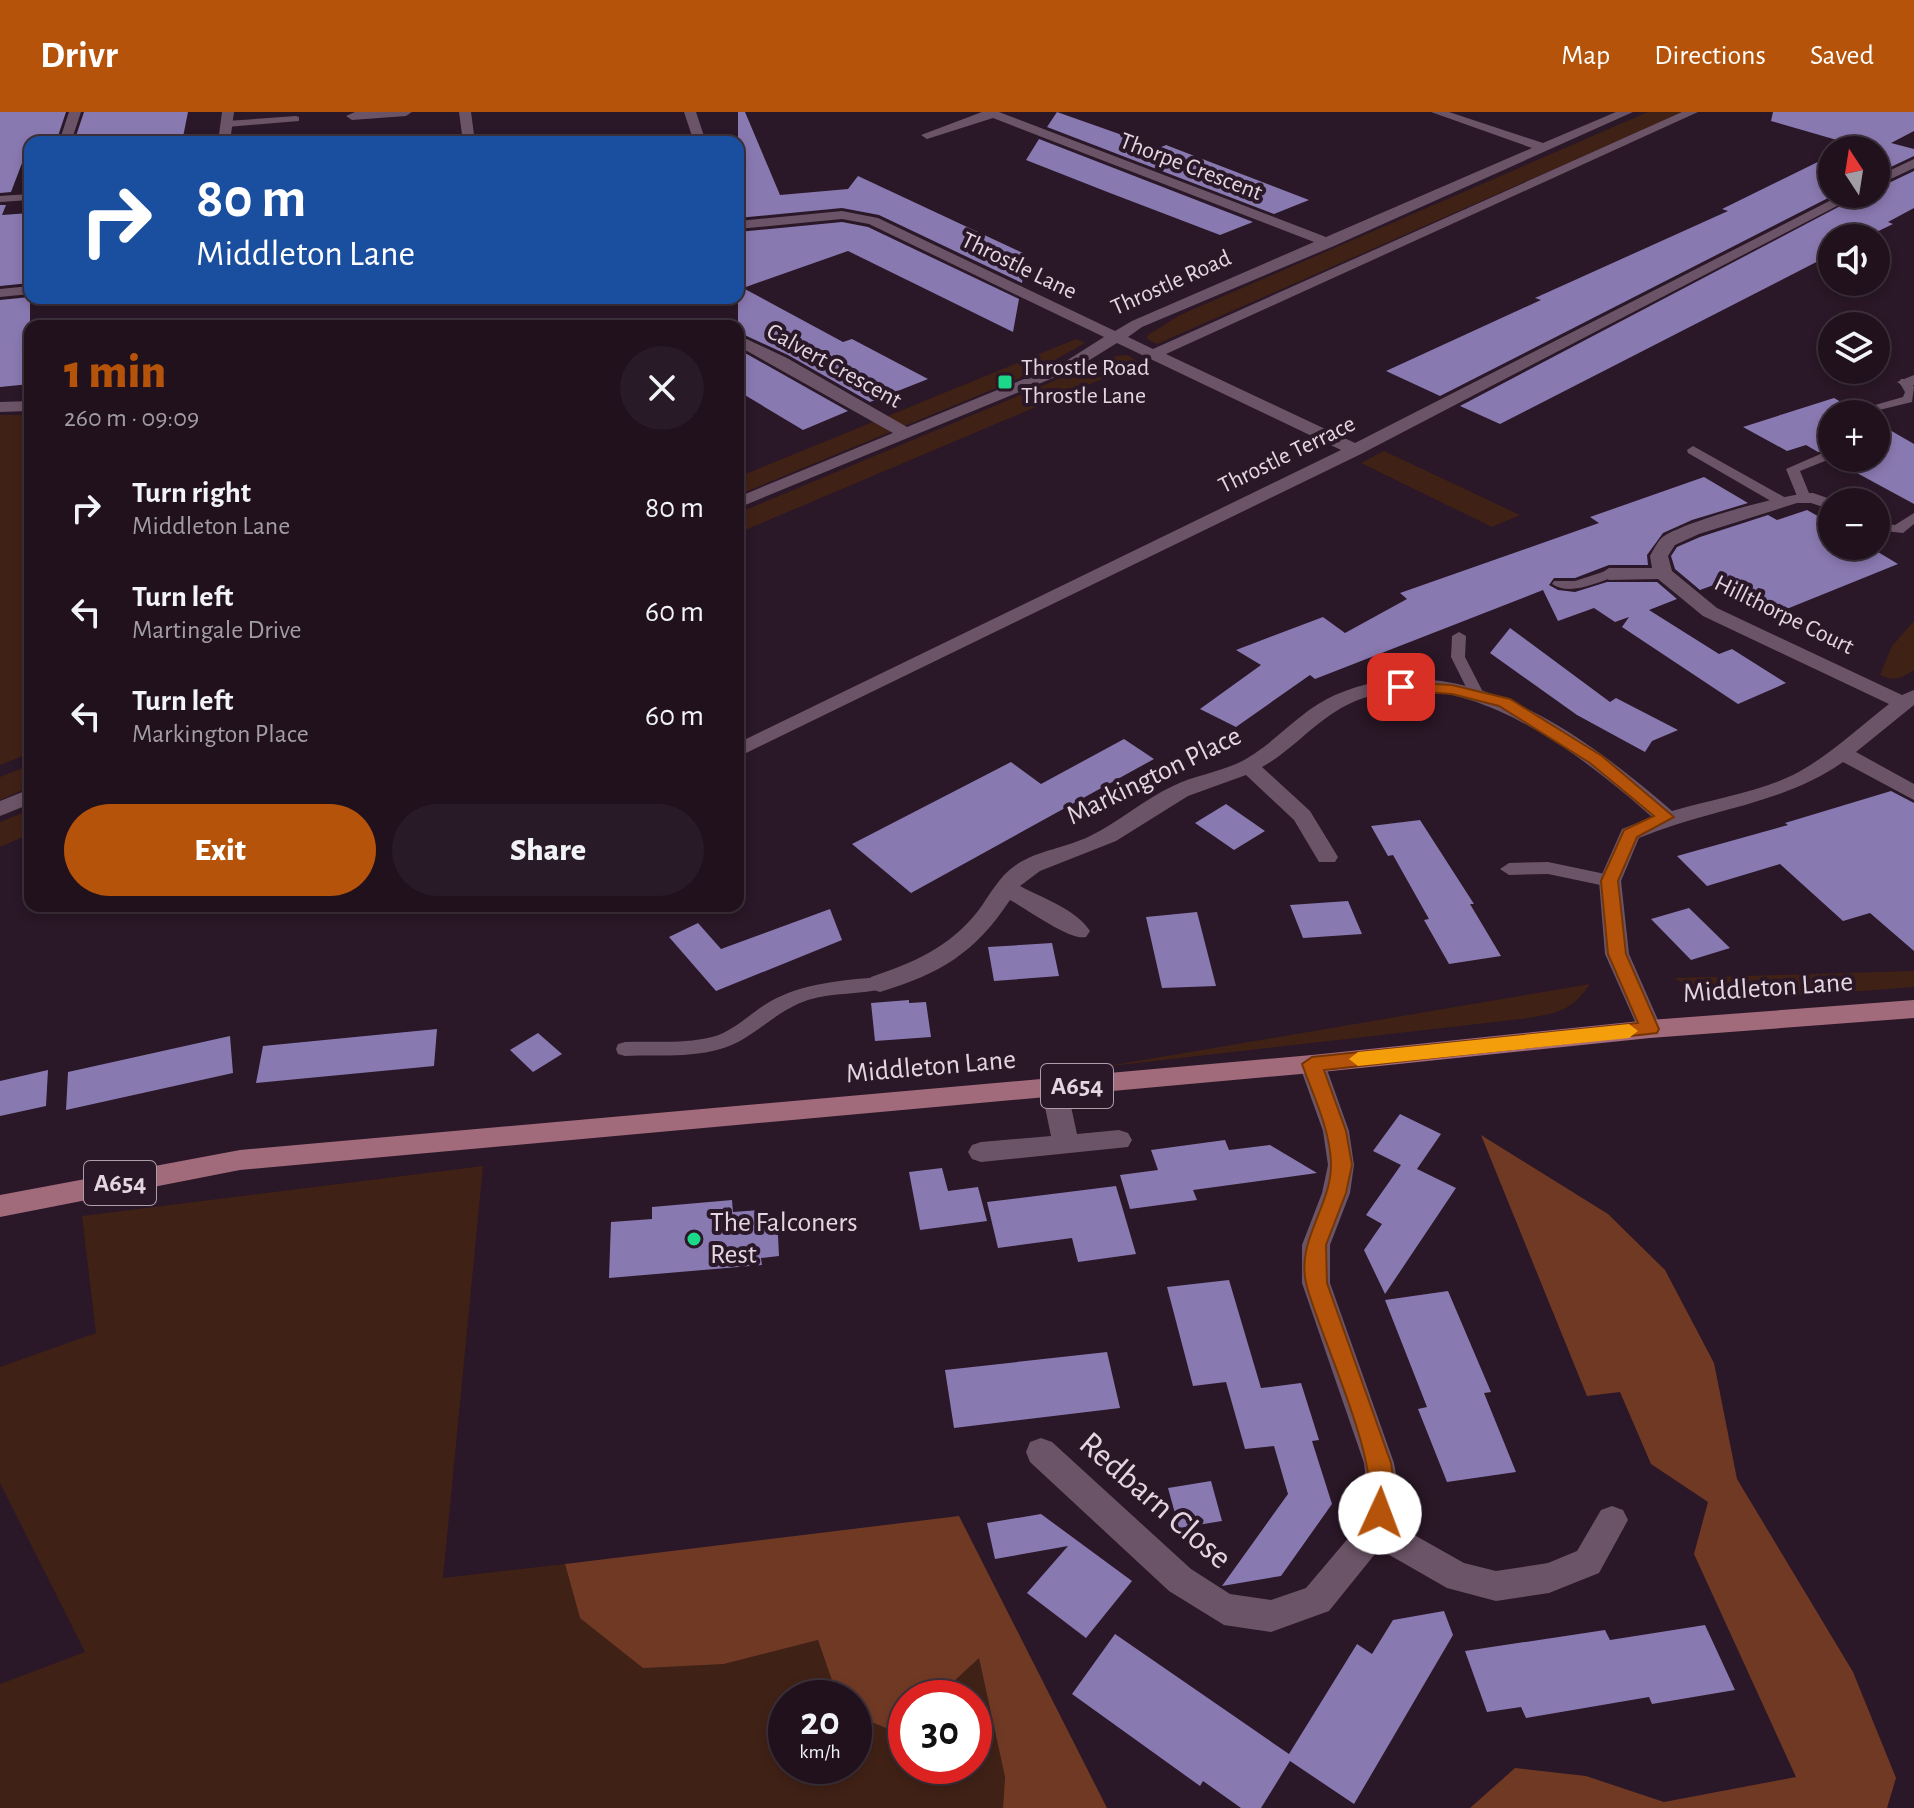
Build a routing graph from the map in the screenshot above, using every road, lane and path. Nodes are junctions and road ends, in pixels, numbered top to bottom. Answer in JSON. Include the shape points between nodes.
{"nodes":[{"id":1,"x":75,"y":112,"type":"edge"},
{"id":2,"x":406,"y":112,"type":"edge"},
{"id":3,"x":465,"y":112,"type":"edge"},
{"id":4,"x":690,"y":112,"type":"edge"},
{"id":5,"x":1437,"y":112,"type":"edge"},
{"id":6,"x":1627,"y":112,"type":"edge"},
{"id":7,"x":1692,"y":112,"type":"edge"},
{"id":8,"x":990,"y":113,"type":"edge"},
{"id":9,"x":352,"y":116,"type":"dead end"},
{"id":10,"x":228,"y":118,"type":"edge"},
{"id":11,"x":296,"y":119,"type":"dead end"},
{"id":12,"x":927,"y":135,"type":"dead end"},
{"id":13,"x":67,"y":136,"type":"edge"},
{"id":14,"x":468,"y":136,"type":"edge"},
{"id":15,"x":698,"y":136,"type":"edge"},
{"id":16,"x":1544,"y":148,"type":"junction"},
{"id":17,"x":1914,"y":163,"type":"edge"},
{"id":18,"x":1890,"y":175,"type":"edge"},
{"id":19,"x":24,"y":197,"type":"edge"},
{"id":20,"x":0,"y":199,"type":"edge"},
{"id":21,"x":1826,"y":208,"type":"edge"},
{"id":22,"x":744,"y":224,"type":"edge"},
{"id":23,"x":1329,"y":243,"type":"junction"},
{"id":24,"x":24,"y":291,"type":"edge"},
{"id":25,"x":0,"y":293,"type":"edge"},
{"id":26,"x":1113,"y":337,"type":"junction"},
{"id":27,"x":744,"y":343,"type":"edge"},
{"id":28,"x":1154,"y":354,"type":"junction"},
{"id":29,"x":1910,"y":381,"type":"edge"},
{"id":30,"x":1890,"y":405,"type":"edge"},
{"id":31,"x":24,"y":406,"type":"edge"},
{"id":32,"x":0,"y":407,"type":"edge"},
{"id":33,"x":907,"y":434,"type":"junction"},
{"id":34,"x":1355,"y":450,"type":"junction"},
{"id":35,"x":1693,"y":450,"type":"dead end"},
{"id":36,"x":1818,"y":459,"type":"edge"},
{"id":37,"x":1804,"y":498,"type":"junction"},
{"id":38,"x":1818,"y":500,"type":"edge"},
{"id":39,"x":744,"y":501,"type":"edge"},
{"id":40,"x":1781,"y":501,"type":"junction"},
{"id":41,"x":1914,"y":517,"type":"edge"},
{"id":42,"x":1890,"y":529,"type":"edge"},
{"id":43,"x":1663,"y":573,"type":"junction"},
{"id":44,"x":1609,"y":574,"type":"joint"},
{"id":45,"x":1559,"y":584,"type":"dead end"},
{"id":46,"x":1459,"y":636,"type":"dead end"},
{"id":47,"x":1477,"y":696,"type":"junction"},
{"id":48,"x":1908,"y":700,"type":"edge"},
{"id":49,"x":744,"y":748,"type":"edge"},
{"id":50,"x":1843,"y":753,"type":"junction"},
{"id":51,"x":1249,"y":766,"type":"junction"},
{"id":52,"x":1914,"y":793,"type":"edge"},
{"id":53,"x":24,"y":799,"type":"edge"},
{"id":54,"x":0,"y":809,"type":"edge"},
{"id":55,"x":1666,"y":817,"type":"junction"},
{"id":56,"x":1327,"y":857,"type":"dead end"},
{"id":57,"x":1509,"y":869,"type":"dead end"},
{"id":58,"x":1610,"y":881,"type":"junction"},
{"id":59,"x":1006,"y":888,"type":"junction"},
{"id":60,"x":1078,"y":931,"type":"dead end"},
{"id":61,"x":880,"y":983,"type":"joint"},
{"id":62,"x":1914,"y":1009,"type":"edge"},
{"id":63,"x":1650,"y":1029,"type":"junction"},
{"id":64,"x":625,"y":1049,"type":"dead end"},
{"id":65,"x":1312,"y":1064,"type":"junction"},
{"id":66,"x":1054,"y":1088,"type":"junction"},
{"id":67,"x":1119,"y":1140,"type":"dead end"},
{"id":68,"x":1066,"y":1145,"type":"junction"},
{"id":69,"x":981,"y":1152,"type":"dead end"},
{"id":70,"x":0,"y":1206,"type":"edge"},
{"id":71,"x":1041,"y":1452,"type":"dead end"},
{"id":72,"x":1612,"y":1520,"type":"dead end"},
{"id":73,"x":1375,"y":1530,"type":"junction"}],
"edges":[{"from":1,"to":13,"type":"street"},
{"from":2,"to":9,"type":"street"},
{"from":3,"to":14,"type":"street"},
{"from":4,"to":15,"type":"street"},
{"from":5,"to":16,"type":"street"},
{"from":6,"to":16,"type":"street","name":"Throstle Road"},
{"from":7,"to":28,"type":"street"},
{"from":8,"to":12,"type":"street","name":"Thorpe Crescent"},
{"from":8,"to":23,"type":"street","name":"Thorpe Crescent"},
{"from":10,"to":11,"type":"lane"},
{"from":16,"to":23,"type":"street","name":"Throstle Road"},
{"from":17,"to":18,"type":"street"},
{"from":19,"to":20,"type":"lane"},
{"from":21,"to":34,"type":"street","name":"Throstle Terrace"},
{"from":22,"to":26,"type":"street","name":"Throstle Lane","via":[[842,215],[873,221]]},
{"from":23,"to":26,"type":"street","name":"Throstle Road"},
{"from":24,"to":25,"type":"street"},
{"from":26,"to":28,"type":"street","name":"Throstle Lane"},
{"from":26,"to":33,"type":"street","name":"Throstle Road","via":[[1069,366]]},
{"from":27,"to":33,"type":"street","name":"Calvert Crescent"},
{"from":28,"to":34,"type":"street","name":"Throstle Lane"},
{"from":29,"to":30,"type":"lane","via":[[1908,399]]},
{"from":31,"to":32,"type":"street"},
{"from":33,"to":39,"type":"street","name":"Throstle Road"},
{"from":34,"to":49,"type":"street","name":"Throstle Terrace"},
{"from":35,"to":40,"type":"lane"},
{"from":36,"to":37,"type":"lane","via":[[1793,469]]},
{"from":37,"to":38,"type":"street"},
{"from":37,"to":40,"type":"street"},
{"from":40,"to":43,"type":"street","via":[[1668,541],[1659,556]]},
{"from":41,"to":42,"type":"lane","via":[[1898,530]]},
{"from":43,"to":44,"type":"street"},
{"from":43,"to":48,"type":"street","name":"Hillthorpe Court","via":[[1710,612]]},
{"from":44,"to":45,"type":"lane","via":[[1576,585]]},
{"from":46,"to":47,"type":"lane","via":[[1458,657]]},
{"from":47,"to":51,"type":"street","name":"Markington Place","via":[[1401,687],[1354,695],[1316,713]]},
{"from":47,"to":55,"type":"street","name":"Markington Place","via":[[1504,703],[1553,730]]},
{"from":48,"to":50,"type":"street"},
{"from":50,"to":52,"type":"street"},
{"from":50,"to":55,"type":"street","via":[[1785,786]]},
{"from":51,"to":56,"type":"street","via":[[1302,816]]},
{"from":51,"to":59,"type":"street","name":"Markington Place","via":[[1178,792],[1096,842],[1023,871]]},
{"from":53,"to":54,"type":"street"},
{"from":55,"to":58,"type":"street","via":[[1630,834]]},
{"from":57,"to":58,"type":"lane","via":[[1548,868]]},
{"from":58,"to":63,"type":"street","via":[[1617,954]]},
{"from":59,"to":60,"type":"street"},
{"from":59,"to":61,"type":"street","name":"Markington Place","via":[[959,946],[931,966]]},
{"from":61,"to":64,"type":"lane","via":[[810,991],[713,1044]]},
{"from":62,"to":63,"type":"main road","name":"Middleton Lane","number":"A654"},
{"from":63,"to":65,"type":"main road","name":"Middleton Lane","number":"A654"},
{"from":65,"to":66,"type":"main road","name":"Middleton Lane","number":"A654"},
{"from":65,"to":73,"type":"street","name":"Redbarn Close","via":[[1336,1131],[1341,1165],[1316,1245],[1316,1283],[1379,1463],[1384,1497]]},
{"from":66,"to":68,"type":"street"},
{"from":66,"to":70,"type":"main road","name":"Middleton Lane","number":"A654","via":[[240,1160]]},
{"from":67,"to":68,"type":"street"},
{"from":68,"to":69,"type":"street"},
{"from":71,"to":73,"type":"street","name":"Redbarn Close","via":[[1180,1580],[1224,1609],[1271,1616],[1317,1600]]},
{"from":72,"to":73,"type":"street","via":[[1588,1562],[1549,1578],[1496,1586],[1458,1577]]}]}
